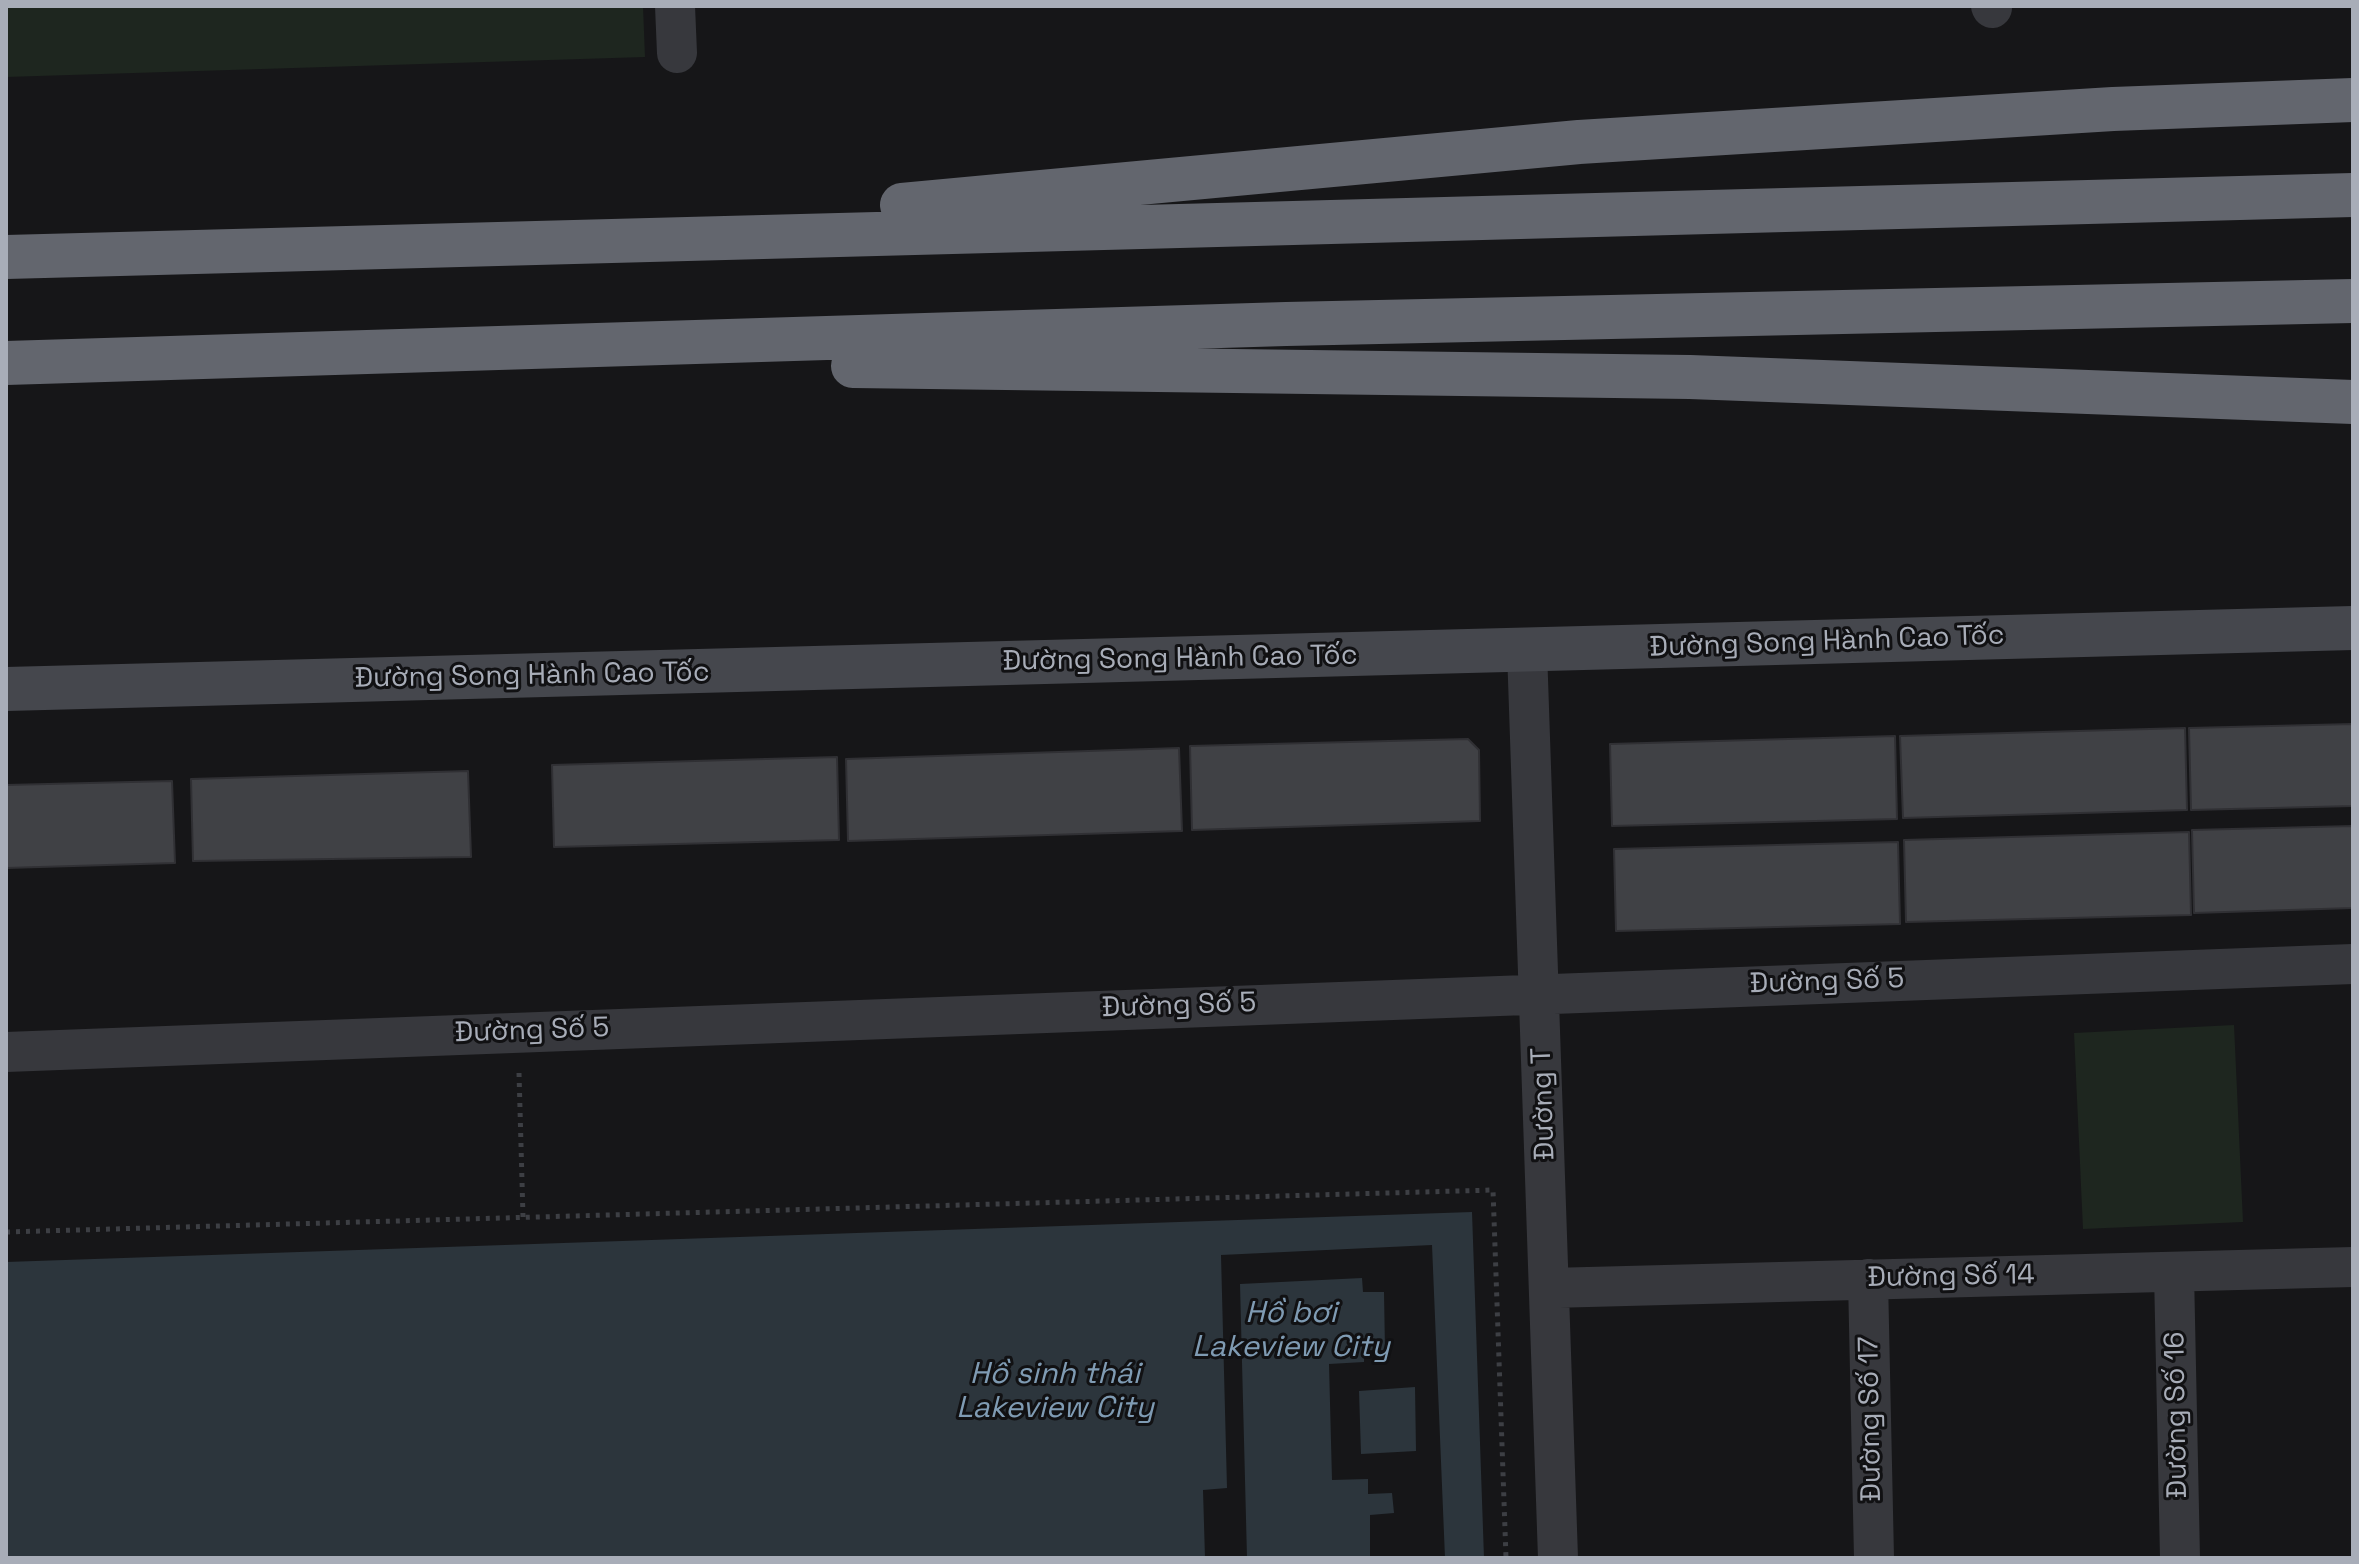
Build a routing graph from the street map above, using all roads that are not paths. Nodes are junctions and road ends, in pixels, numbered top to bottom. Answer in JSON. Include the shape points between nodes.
{"nodes":[{"id":1,"x":675,"y":6,"type":"edge"},
{"id":2,"x":677,"y":53,"type":"dead end"},
{"id":3,"x":2353,"y":100,"type":"edge"},
{"id":4,"x":2343,"y":196,"type":"edge"},
{"id":5,"x":69,"y":255,"type":"junction"},
{"id":6,"x":6,"y":257,"type":"edge"},
{"id":7,"x":2347,"y":301,"type":"edge"},
{"id":8,"x":6,"y":363,"type":"edge"},
{"id":9,"x":2353,"y":402,"type":"edge"},
{"id":10,"x":2353,"y":628,"type":"edge"},
{"id":11,"x":1527,"y":650,"type":"junction"},
{"id":12,"x":6,"y":689,"type":"edge"},
{"id":13,"x":2353,"y":964,"type":"edge"},
{"id":14,"x":1540,"y":992,"type":"junction"},
{"id":15,"x":6,"y":1052,"type":"edge"},
{"id":16,"x":2353,"y":1267,"type":"edge"},
{"id":17,"x":2174,"y":1272,"type":"junction"},
{"id":18,"x":1868,"y":1279,"type":"junction"},
{"id":19,"x":1550,"y":1288,"type":"junction"},
{"id":20,"x":1558,"y":1558,"type":"edge"},
{"id":21,"x":1874,"y":1558,"type":"edge"},
{"id":22,"x":2180,"y":1558,"type":"edge"}],
"edges":[{"from":1,"to":2,"type":"street"},
{"from":3,"to":5,"type":"highway","via":[[2113,109],[1579,142],[783,216]]},
{"from":4,"to":5,"type":"highway"},
{"from":5,"to":6,"type":"highway"},
{"from":7,"to":8,"type":"highway","via":[[1270,325]]},
{"from":8,"to":9,"type":"highway","via":[[905,366],[1643,376]]},
{"from":10,"to":11,"type":"main road","name":"Đường Song Hành Cao Tốc"},
{"from":11,"to":12,"type":"main road","name":"Đường Song Hành Cao Tốc"},
{"from":11,"to":14,"type":"street","name":"Đường T"},
{"from":13,"to":14,"type":"street","name":"Đường Số 5"},
{"from":14,"to":15,"type":"street","name":"Đường Số 5"},
{"from":14,"to":19,"type":"street","name":"Đường T"},
{"from":16,"to":17,"type":"street","name":"Đường Số 14"},
{"from":17,"to":18,"type":"street","name":"Đường Số 14"},
{"from":17,"to":22,"type":"street","name":"Đường Số 16"},
{"from":18,"to":19,"type":"street","name":"Đường Số 14"},
{"from":18,"to":21,"type":"street","name":"Đường Số 17"},
{"from":19,"to":20,"type":"street","name":"Đường T"}]}
